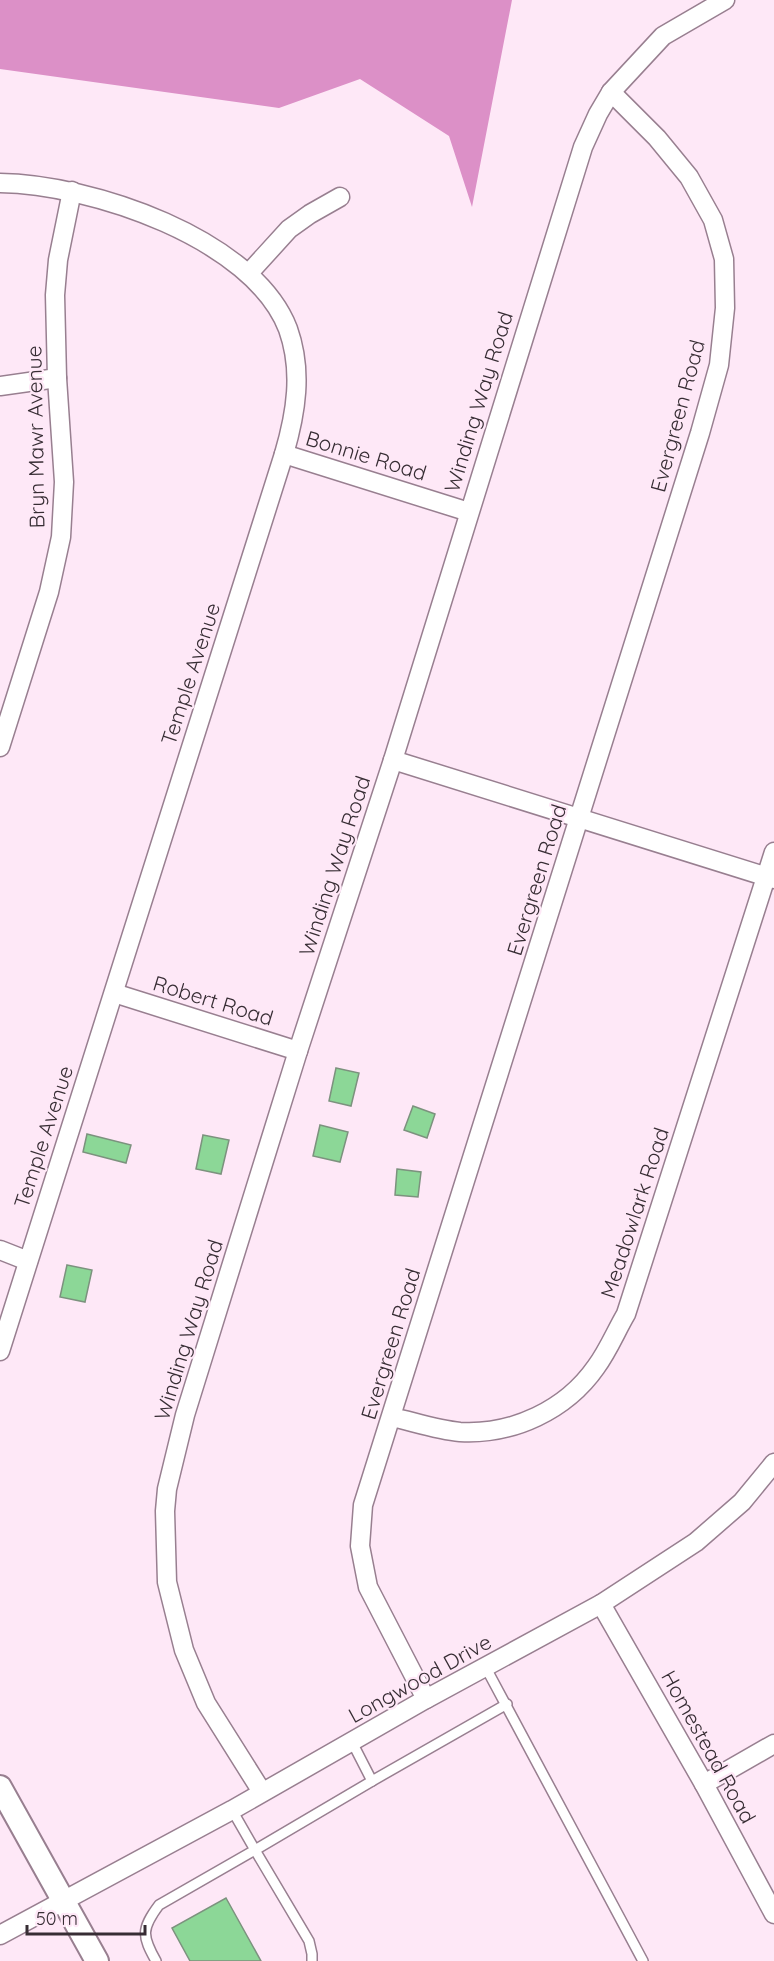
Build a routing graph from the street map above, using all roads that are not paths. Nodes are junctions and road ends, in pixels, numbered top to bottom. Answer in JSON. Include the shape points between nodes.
{"nodes":[{"id":1,"x":725,"y":0,"type":"edge"},
{"id":2,"x":611,"y":92,"type":"junction"},
{"id":3,"x":0,"y":183,"type":"edge"},
{"id":4,"x":72,"y":191,"type":"junction"},
{"id":5,"x":340,"y":197,"type":"dead end"},
{"id":6,"x":249,"y":273,"type":"junction"},
{"id":7,"x":57,"y":378,"type":"junction"},
{"id":8,"x":0,"y":386,"type":"edge"},
{"id":9,"x":284,"y":454,"type":"junction"},
{"id":10,"x":469,"y":512,"type":"junction"},
{"id":11,"x":0,"y":747,"type":"edge"},
{"id":12,"x":393,"y":760,"type":"junction"},
{"id":13,"x":580,"y":818,"type":"junction"},
{"id":14,"x":774,"y":852,"type":"edge"},
{"id":15,"x":770,"y":878,"type":"edge"},
{"id":16,"x":114,"y":993,"type":"junction"},
{"id":17,"x":298,"y":1051,"type":"junction"},
{"id":18,"x":0,"y":1250,"type":"edge"},
{"id":19,"x":28,"y":1261,"type":"junction"},
{"id":20,"x":0,"y":1351,"type":"edge"},
{"id":21,"x":392,"y":1417,"type":"junction"},
{"id":22,"x":774,"y":1462,"type":"edge"},
{"id":23,"x":601,"y":1604,"type":"junction"},
{"id":24,"x":486,"y":1668,"type":"junction"},
{"id":25,"x":426,"y":1699,"type":"junction"},
{"id":26,"x":507,"y":1704,"type":"junction"},
{"id":27,"x":351,"y":1742,"type":"junction"},
{"id":28,"x":774,"y":1744,"type":"edge"},
{"id":29,"x":372,"y":1781,"type":"junction"},
{"id":30,"x":704,"y":1784,"type":"junction"},
{"id":31,"x":0,"y":1787,"type":"edge"},
{"id":32,"x":262,"y":1792,"type":"junction"},
{"id":33,"x":232,"y":1810,"type":"junction"},
{"id":34,"x":255,"y":1850,"type":"junction"},
{"id":35,"x":63,"y":1900,"type":"junction"},
{"id":36,"x":774,"y":1914,"type":"edge"},
{"id":37,"x":0,"y":1935,"type":"edge"},
{"id":38,"x":97,"y":1961,"type":"edge"},
{"id":39,"x":156,"y":1961,"type":"edge"},
{"id":40,"x":312,"y":1961,"type":"edge"},
{"id":41,"x":643,"y":1961,"type":"edge"}],
"edges":[{"from":1,"to":2,"type":"street","name":"Winding Way Road","via":[[663,36]]},
{"from":2,"to":10,"type":"street","name":"Winding Way Road","via":[[583,147]]},
{"from":2,"to":13,"type":"street","name":"Evergreen Road","via":[[689,177],[713,220],[724,259],[725,308],[719,365],[700,433]]},
{"from":3,"to":4,"type":"street","name":"Temple Avenue"},
{"from":4,"to":6,"type":"street","name":"Temple Avenue","via":[[167,224]]},
{"from":4,"to":7,"type":"street","name":"Bryn Mawr Avenue","via":[[56,273]]},
{"from":5,"to":6,"type":"street","via":[[289,229]]},
{"from":6,"to":9,"type":"street","name":"Temple Avenue","via":[[278,310],[294,353],[297,397]]},
{"from":7,"to":8,"type":"street"},
{"from":7,"to":11,"type":"street","name":"Bryn Mawr Avenue","via":[[64,498],[59,551]]},
{"from":9,"to":10,"type":"street","name":"Bonnie Road"},
{"from":9,"to":16,"type":"street","name":"Temple Avenue"},
{"from":10,"to":12,"type":"street","name":"Winding Way Road"},
{"from":12,"to":13,"type":"street"},
{"from":12,"to":17,"type":"street","name":"Winding Way Road"},
{"from":13,"to":15,"type":"street"},
{"from":13,"to":21,"type":"street","name":"Evergreen Road"},
{"from":14,"to":15,"type":"street","name":"Meadowlark Road"},
{"from":15,"to":21,"type":"street","name":"Meadowlark Road","via":[[626,1314],[597,1367],[576,1391],[540,1416],[502,1429],[460,1432]]},
{"from":16,"to":17,"type":"street","name":"Robert Road"},
{"from":16,"to":19,"type":"street","name":"Temple Avenue"},
{"from":17,"to":32,"type":"street","name":"Winding Way Road","via":[[185,1415],[165,1511],[166,1582],[184,1650],[206,1703]]},
{"from":18,"to":19,"type":"street"},
{"from":19,"to":20,"type":"street","name":"Temple Avenue"},
{"from":21,"to":25,"type":"street","name":"Evergreen Road","via":[[363,1505],[360,1546],[368,1587]]},
{"from":22,"to":23,"type":"street","name":"Longwood Drive","via":[[742,1502],[696,1542]]},
{"from":23,"to":24,"type":"street","name":"Longwood Drive"},
{"from":23,"to":30,"type":"street","name":"Homestead Road"},
{"from":24,"to":25,"type":"street","name":"Longwood Drive"},
{"from":24,"to":26,"type":"lane"},
{"from":25,"to":27,"type":"street","name":"Longwood Drive"},
{"from":26,"to":29,"type":"lane"},
{"from":26,"to":41,"type":"lane"},
{"from":27,"to":29,"type":"lane"},
{"from":27,"to":32,"type":"street","name":"Longwood Drive"},
{"from":28,"to":30,"type":"street"},
{"from":29,"to":34,"type":"lane"},
{"from":30,"to":36,"type":"street","name":"Homestead Road"},
{"from":31,"to":35,"type":"street"},
{"from":32,"to":33,"type":"street","name":"Longwood Drive"},
{"from":33,"to":34,"type":"lane"},
{"from":33,"to":35,"type":"street","name":"Longwood Drive"},
{"from":34,"to":39,"type":"lane","via":[[159,1905],[148,1920],[145,1941]]},
{"from":34,"to":40,"type":"lane","via":[[309,1941]]},
{"from":35,"to":37,"type":"street","name":"Longwood Drive"},
{"from":35,"to":38,"type":"street"}]}
